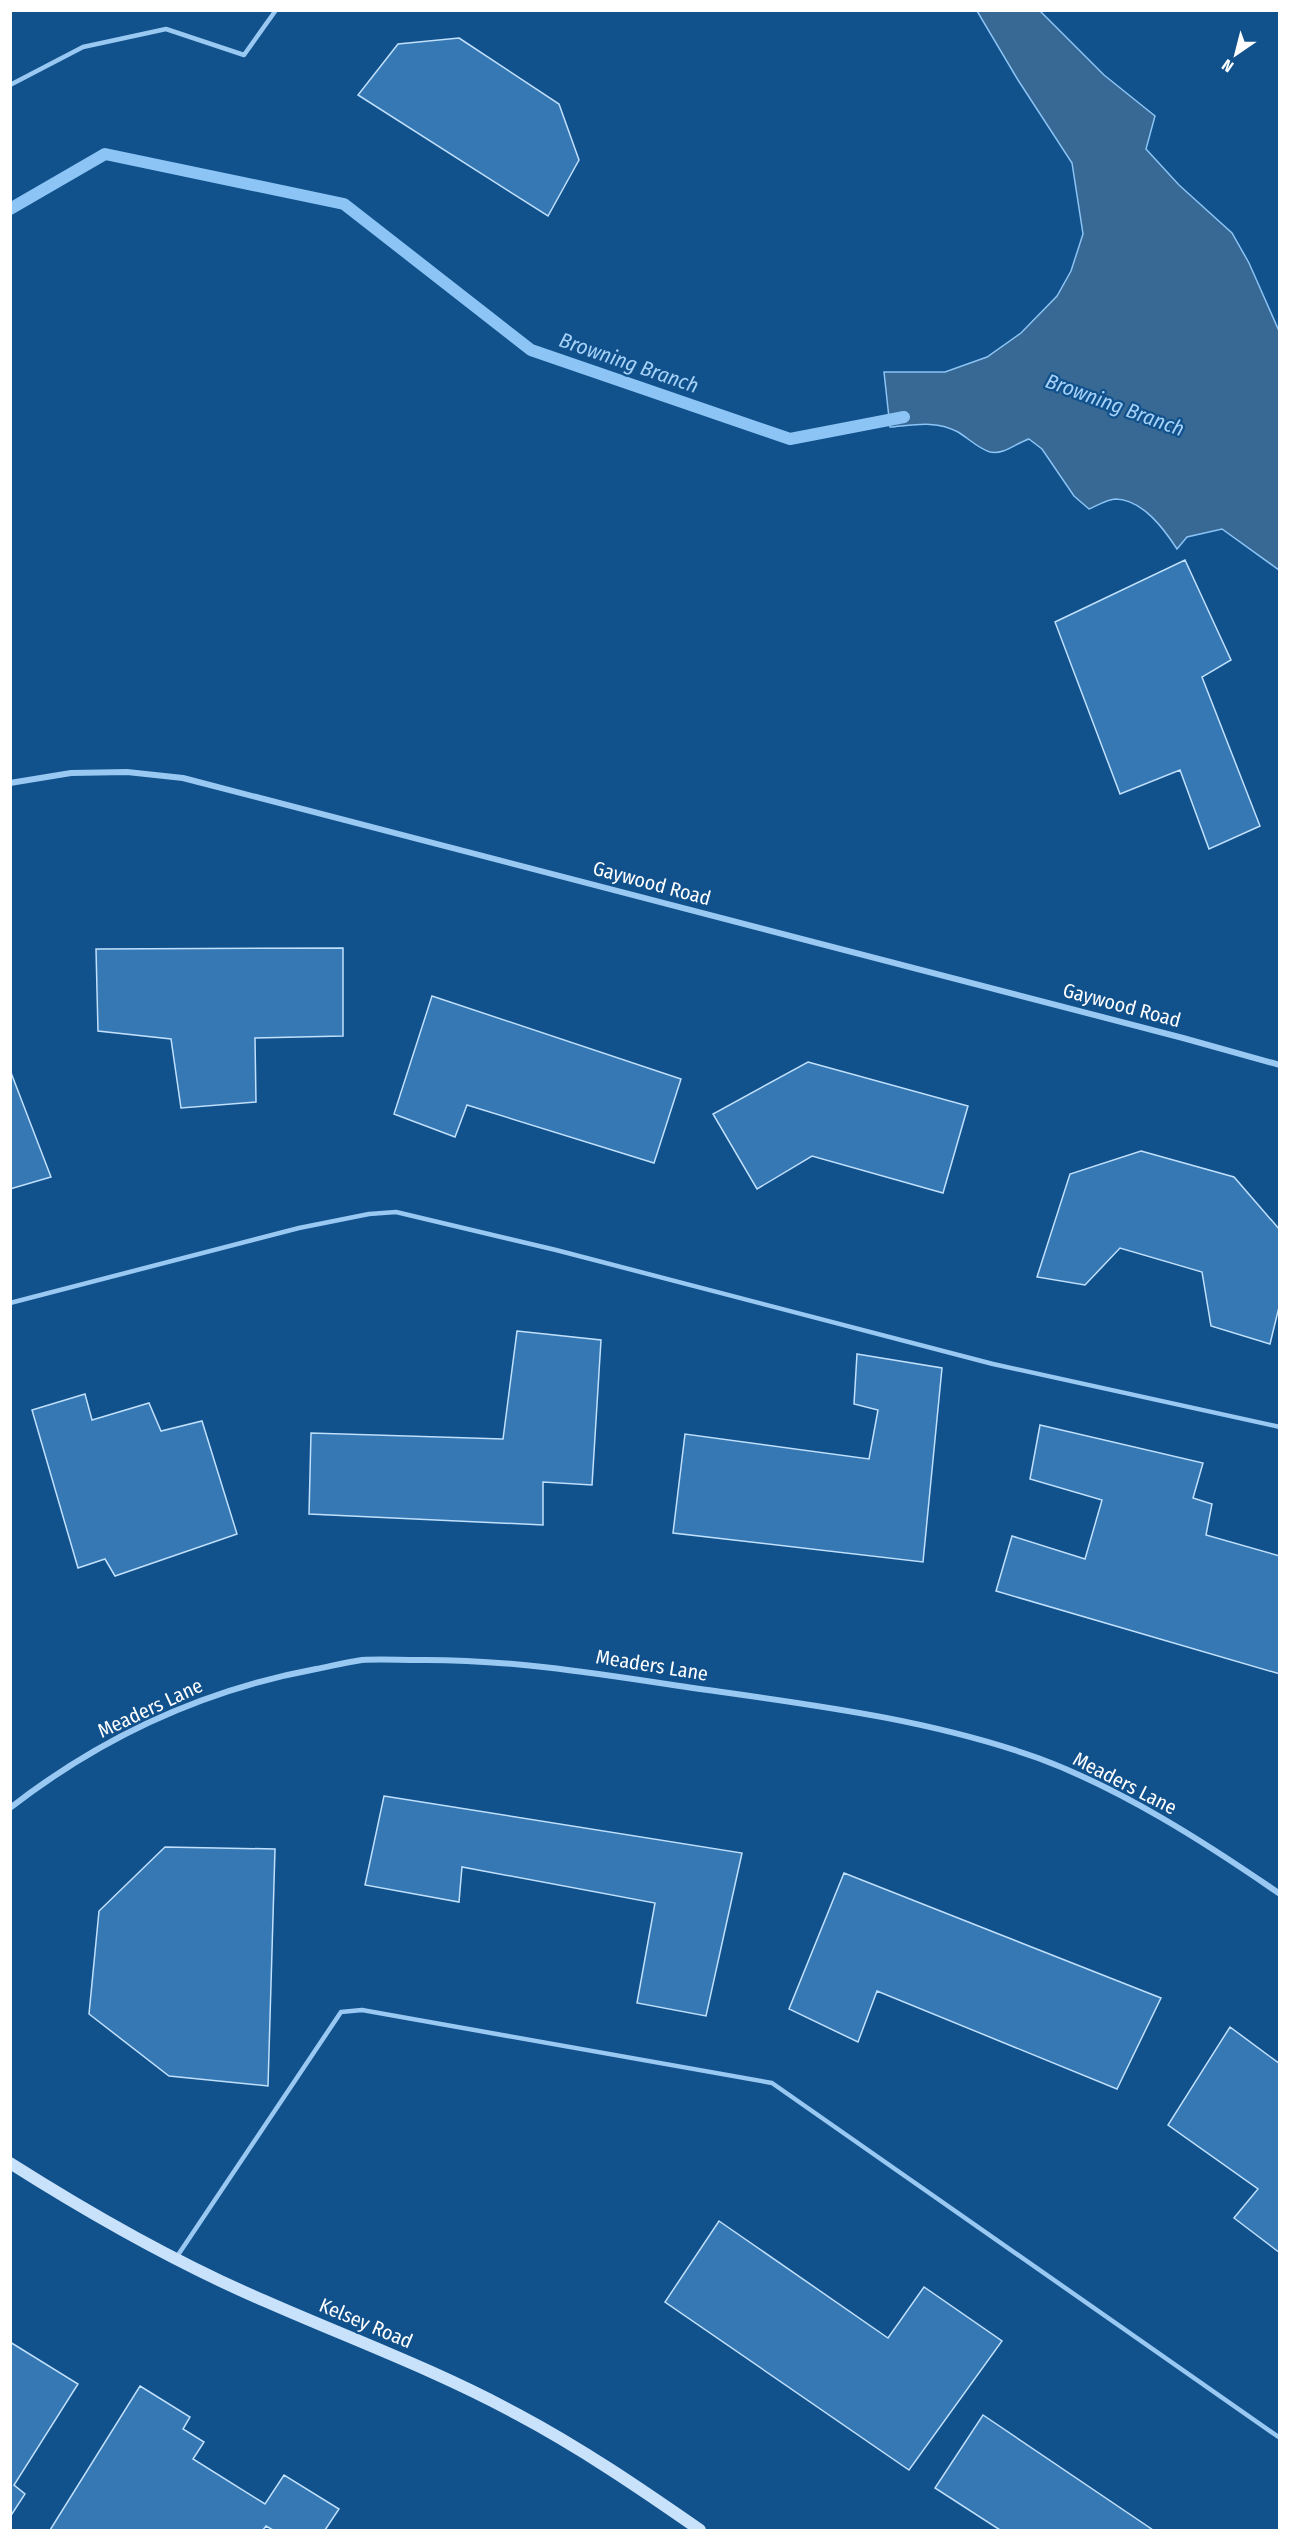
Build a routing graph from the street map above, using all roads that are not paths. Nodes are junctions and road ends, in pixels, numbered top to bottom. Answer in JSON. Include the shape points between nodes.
{"nodes":[{"id":1,"x":276,"y":10,"type":"edge"},
{"id":2,"x":10,"y":85,"type":"edge"},
{"id":3,"x":10,"y":783,"type":"edge"},
{"id":4,"x":1280,"y":1065,"type":"edge"},
{"id":5,"x":10,"y":1303,"type":"edge"},
{"id":6,"x":1280,"y":1427,"type":"edge"},
{"id":7,"x":10,"y":1808,"type":"edge"},
{"id":8,"x":1280,"y":1894,"type":"edge"},
{"id":9,"x":10,"y":2163,"type":"edge"},
{"id":10,"x":175,"y":2259,"type":"junction"},
{"id":11,"x":1280,"y":2438,"type":"edge"},
{"id":12,"x":700,"y":2530,"type":"edge"}],
"edges":[{"from":1,"to":2,"type":"lane","via":[[244,55],[166,29],[82,47]]},
{"from":3,"to":4,"type":"street","name":"Gaywood Road","via":[[71,773],[127,772],[183,778]]},
{"from":5,"to":6,"type":"lane","via":[[299,1228],[396,1212],[993,1364]]},
{"from":7,"to":8,"type":"street","name":"Meaders Lane","via":[[52,1776],[122,1736],[198,1702],[266,1678],[362,1660],[464,1660],[581,1671],[895,1718],[966,1736],[1040,1759],[1130,1801],[1231,1860]]},
{"from":9,"to":10,"type":"street","name":"Kelsey Road"},
{"from":10,"to":11,"type":"lane","via":[[341,2012],[362,2010],[772,2083]]},
{"from":10,"to":12,"type":"street","name":"Kelsey Road","via":[[402,2358],[517,2414],[622,2475]]}]}
